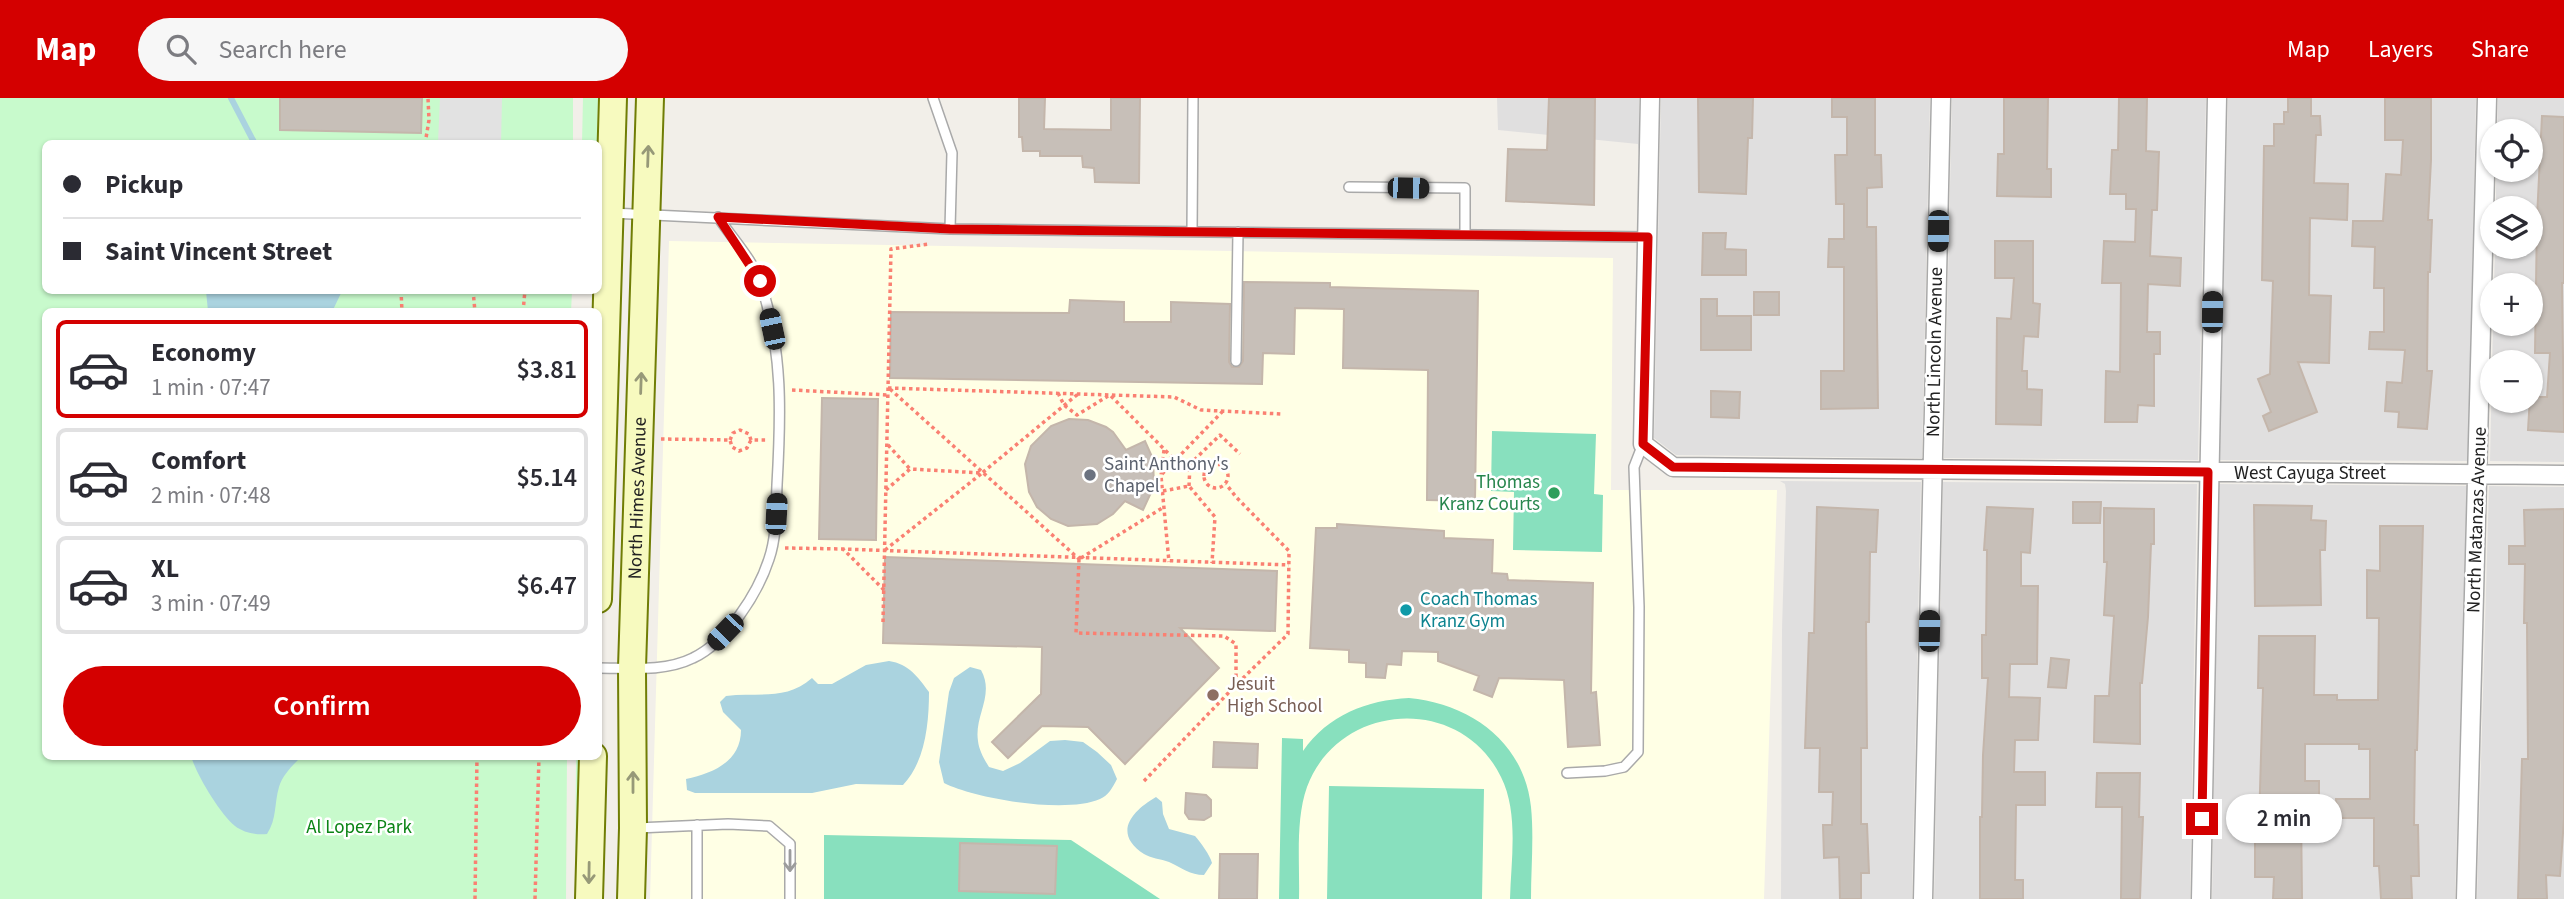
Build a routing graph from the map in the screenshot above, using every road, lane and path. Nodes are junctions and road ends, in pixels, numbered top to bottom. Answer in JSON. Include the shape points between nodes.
{"nodes":[{"id":1,"x":428,"y":98,"type":"edge"},
{"id":2,"x":613,"y":98,"type":"edge"},
{"id":3,"x":650,"y":98,"type":"edge"},
{"id":4,"x":933,"y":98,"type":"edge"},
{"id":5,"x":1193,"y":98,"type":"edge"},
{"id":6,"x":1650,"y":98,"type":"edge"},
{"id":7,"x":1941,"y":98,"type":"edge"},
{"id":8,"x":2217,"y":98,"type":"edge"},
{"id":9,"x":2487,"y":98,"type":"edge"},
{"id":10,"x":426,"y":140,"type":"edge"},
{"id":11,"x":1349,"y":187,"type":"dead end"},
{"id":12,"x":609,"y":213,"type":"junction"},
{"id":13,"x":646,"y":214,"type":"junction"},
{"id":14,"x":718,"y":217,"type":"junction"},
{"id":15,"x":950,"y":229,"type":"junction"},
{"id":16,"x":1192,"y":232,"type":"junction"},
{"id":17,"x":1238,"y":232,"type":"junction"},
{"id":18,"x":1465,"y":235,"type":"junction"},
{"id":19,"x":1648,"y":237,"type":"junction"},
{"id":20,"x":891,"y":249,"type":"dead end"},
{"id":21,"x":1237,"y":360,"type":"dead end"},
{"id":22,"x":888,"y":388,"type":"junction"},
{"id":23,"x":780,"y":390,"type":"junction"},
{"id":24,"x":1058,"y":393,"type":"junction"},
{"id":25,"x":1079,"y":394,"type":"junction"},
{"id":26,"x":888,"y":395,"type":"junction"},
{"id":27,"x":1109,"y":395,"type":"junction"},
{"id":28,"x":1065,"y":405,"type":"junction"},
{"id":29,"x":1223,"y":411,"type":"junction"},
{"id":30,"x":1281,"y":414,"type":"dead end"},
{"id":31,"x":662,"y":439,"type":"dead end"},
{"id":32,"x":730,"y":440,"type":"junction"},
{"id":33,"x":751,"y":440,"type":"junction"},
{"id":34,"x":779,"y":440,"type":"junction"},
{"id":35,"x":887,"y":444,"type":"junction"},
{"id":36,"x":1643,"y":444,"type":"junction"},
{"id":37,"x":1164,"y":450,"type":"junction"},
{"id":38,"x":1240,"y":454,"type":"dead end"},
{"id":39,"x":602,"y":459,"type":"edge"},
{"id":40,"x":1175,"y":460,"type":"junction"},
{"id":41,"x":910,"y":469,"type":"junction"},
{"id":42,"x":1933,"y":470,"type":"junction"},
{"id":43,"x":2208,"y":472,"type":"junction"},
{"id":44,"x":982,"y":473,"type":"junction"},
{"id":45,"x":2478,"y":474,"type":"junction"},
{"id":46,"x":2564,"y":475,"type":"edge"},
{"id":47,"x":1161,"y":476,"type":"junction"},
{"id":48,"x":1226,"y":484,"type":"junction"},
{"id":49,"x":1189,"y":486,"type":"junction"},
{"id":50,"x":886,"y":490,"type":"junction"},
{"id":51,"x":1163,"y":491,"type":"junction"},
{"id":52,"x":1164,"y":507,"type":"junction"},
{"id":53,"x":771,"y":547,"type":"junction"},
{"id":54,"x":843,"y":549,"type":"junction"},
{"id":55,"x":885,"y":550,"type":"junction"},
{"id":56,"x":1079,"y":559,"type":"junction"},
{"id":57,"x":1170,"y":562,"type":"junction"},
{"id":58,"x":1212,"y":563,"type":"junction"},
{"id":59,"x":1289,"y":565,"type":"junction"},
{"id":60,"x":884,"y":590,"type":"junction"},
{"id":61,"x":883,"y":622,"type":"dead end"},
{"id":62,"x":602,"y":668,"type":"edge"},
{"id":63,"x":632,"y":668,"type":"junction"},
{"id":64,"x":1236,"y":685,"type":"junction"},
{"id":65,"x":477,"y":760,"type":"edge"},
{"id":66,"x":539,"y":760,"type":"edge"},
{"id":67,"x":593,"y":760,"type":"edge"},
{"id":68,"x":1567,"y":773,"type":"dead end"},
{"id":69,"x":1144,"y":782,"type":"dead end"},
{"id":70,"x":697,"y":825,"type":"junction"},
{"id":71,"x":633,"y":828,"type":"junction"},
{"id":72,"x":590,"y":829,"type":"junction"},
{"id":73,"x":475,"y":899,"type":"edge"},
{"id":74,"x":535,"y":899,"type":"edge"},
{"id":75,"x":589,"y":899,"type":"edge"},
{"id":76,"x":631,"y":899,"type":"edge"},
{"id":77,"x":697,"y":899,"type":"edge"},
{"id":78,"x":790,"y":899,"type":"edge"},
{"id":79,"x":1923,"y":899,"type":"edge"},
{"id":80,"x":2201,"y":899,"type":"edge"},
{"id":81,"x":2466,"y":899,"type":"edge"}],
"edges":[{"from":1,"to":10,"type":"path"},
{"from":2,"to":12,"type":"street","name":"North Himes Avenue"},
{"from":13,"to":3,"type":"street","name":"North Himes Avenue","one_way":true},
{"from":4,"to":15,"type":"lane","via":[[952,153]]},
{"from":5,"to":16,"type":"lane"},
{"from":6,"to":19,"type":"street"},
{"from":7,"to":42,"type":"street","name":"North Lincoln Avenue"},
{"from":8,"to":43,"type":"street"},
{"from":9,"to":45,"type":"street","name":"North Matanzas Avenue"},
{"from":11,"to":18,"type":"lane","via":[[1465,188]]},
{"from":12,"to":13,"type":"lane"},
{"from":12,"to":39,"type":"street","name":"North Himes Avenue"},
{"from":13,"to":14,"type":"lane"},
{"from":63,"to":13,"type":"street","name":"North Himes Avenue","one_way":true},
{"from":14,"to":15,"type":"lane"},
{"from":14,"to":23,"type":"lane","via":[[760,281],[776,344]]},
{"from":15,"to":16,"type":"lane"},
{"from":16,"to":17,"type":"lane"},
{"from":17,"to":18,"type":"lane"},
{"from":17,"to":21,"type":"lane"},
{"from":18,"to":19,"type":"lane"},
{"from":19,"to":36,"type":"street"},
{"from":20,"to":22,"type":"path"},
{"from":22,"to":24,"type":"path"},
{"from":22,"to":26,"type":"path"},
{"from":22,"to":44,"type":"path"},
{"from":23,"to":26,"type":"path"},
{"from":23,"to":34,"type":"lane"},
{"from":24,"to":25,"type":"path"},
{"from":24,"to":28,"type":"path"},
{"from":25,"to":27,"type":"path"},
{"from":25,"to":28,"type":"path"},
{"from":26,"to":35,"type":"path"},
{"from":27,"to":28,"type":"path","via":[[1077,415]]},
{"from":27,"to":29,"type":"path","via":[[1174,397],[1201,410]]},
{"from":27,"to":37,"type":"path"},
{"from":28,"to":44,"type":"path"},
{"from":29,"to":30,"type":"path"},
{"from":29,"to":40,"type":"path"},
{"from":31,"to":32,"type":"path"},
{"from":32,"to":33,"type":"path","via":[[740,430],[749,433]]},
{"from":32,"to":33,"type":"path","via":[[732,447],[743,451]]},
{"from":33,"to":34,"type":"path"},
{"from":34,"to":53,"type":"lane"},
{"from":35,"to":41,"type":"path"},
{"from":35,"to":50,"type":"path"},
{"from":36,"to":42,"type":"street","name":"West Cayuga Street","via":[[1673,467]]},
{"from":36,"to":68,"type":"lane","via":[[1634,467],[1638,752],[1624,767]]},
{"from":37,"to":40,"type":"path"},
{"from":37,"to":47,"type":"path"},
{"from":38,"to":49,"type":"path","via":[[1220,435],[1190,464]]},
{"from":40,"to":47,"type":"path"},
{"from":41,"to":44,"type":"path"},
{"from":41,"to":50,"type":"path"},
{"from":42,"to":43,"type":"street","name":"West Cayuga Street"},
{"from":42,"to":79,"type":"street","name":"North Lincoln Avenue"},
{"from":43,"to":45,"type":"street","name":"West Cayuga Street"},
{"from":43,"to":80,"type":"street"},
{"from":44,"to":55,"type":"path"},
{"from":44,"to":56,"type":"path"},
{"from":45,"to":46,"type":"street","name":"West Cayuga Street"},
{"from":45,"to":81,"type":"street","name":"North Matanzas Avenue"},
{"from":47,"to":51,"type":"path"},
{"from":48,"to":48,"type":"path","via":[[1228,473],[1222,465],[1207,469],[1204,477],[1211,487]]},
{"from":48,"to":59,"type":"path","via":[[1289,551]]},
{"from":49,"to":51,"type":"path"},
{"from":49,"to":58,"type":"path","via":[[1215,517]]},
{"from":50,"to":55,"type":"path"},
{"from":51,"to":52,"type":"path"},
{"from":52,"to":56,"type":"path"},
{"from":52,"to":57,"type":"path"},
{"from":53,"to":54,"type":"path"},
{"from":53,"to":63,"type":"lane","via":[[770,558],[736,621],[714,644],[694,658],[668,667]]},
{"from":54,"to":55,"type":"path"},
{"from":54,"to":60,"type":"path"},
{"from":55,"to":56,"type":"path"},
{"from":55,"to":60,"type":"path"},
{"from":56,"to":57,"type":"path"},
{"from":56,"to":64,"type":"path","via":[[1076,633],[1224,636],[1236,644]]},
{"from":57,"to":58,"type":"path"},
{"from":58,"to":59,"type":"path"},
{"from":59,"to":64,"type":"path","via":[[1288,634]]},
{"from":60,"to":61,"type":"path"},
{"from":62,"to":63,"type":"lane"},
{"from":71,"to":63,"type":"street","name":"North Himes Avenue","one_way":true},
{"from":64,"to":69,"type":"path"},
{"from":65,"to":73,"type":"path"},
{"from":66,"to":74,"type":"path"},
{"from":67,"to":72,"type":"street"},
{"from":70,"to":71,"type":"lane"},
{"from":70,"to":77,"type":"lane"},
{"from":70,"to":78,"type":"lane","one_way":true,"via":[[769,826],[790,844]]},
{"from":71,"to":72,"type":"street"},
{"from":71,"to":76,"type":"street","name":"North Himes Avenue"},
{"from":72,"to":75,"type":"street","one_way":true}]}
